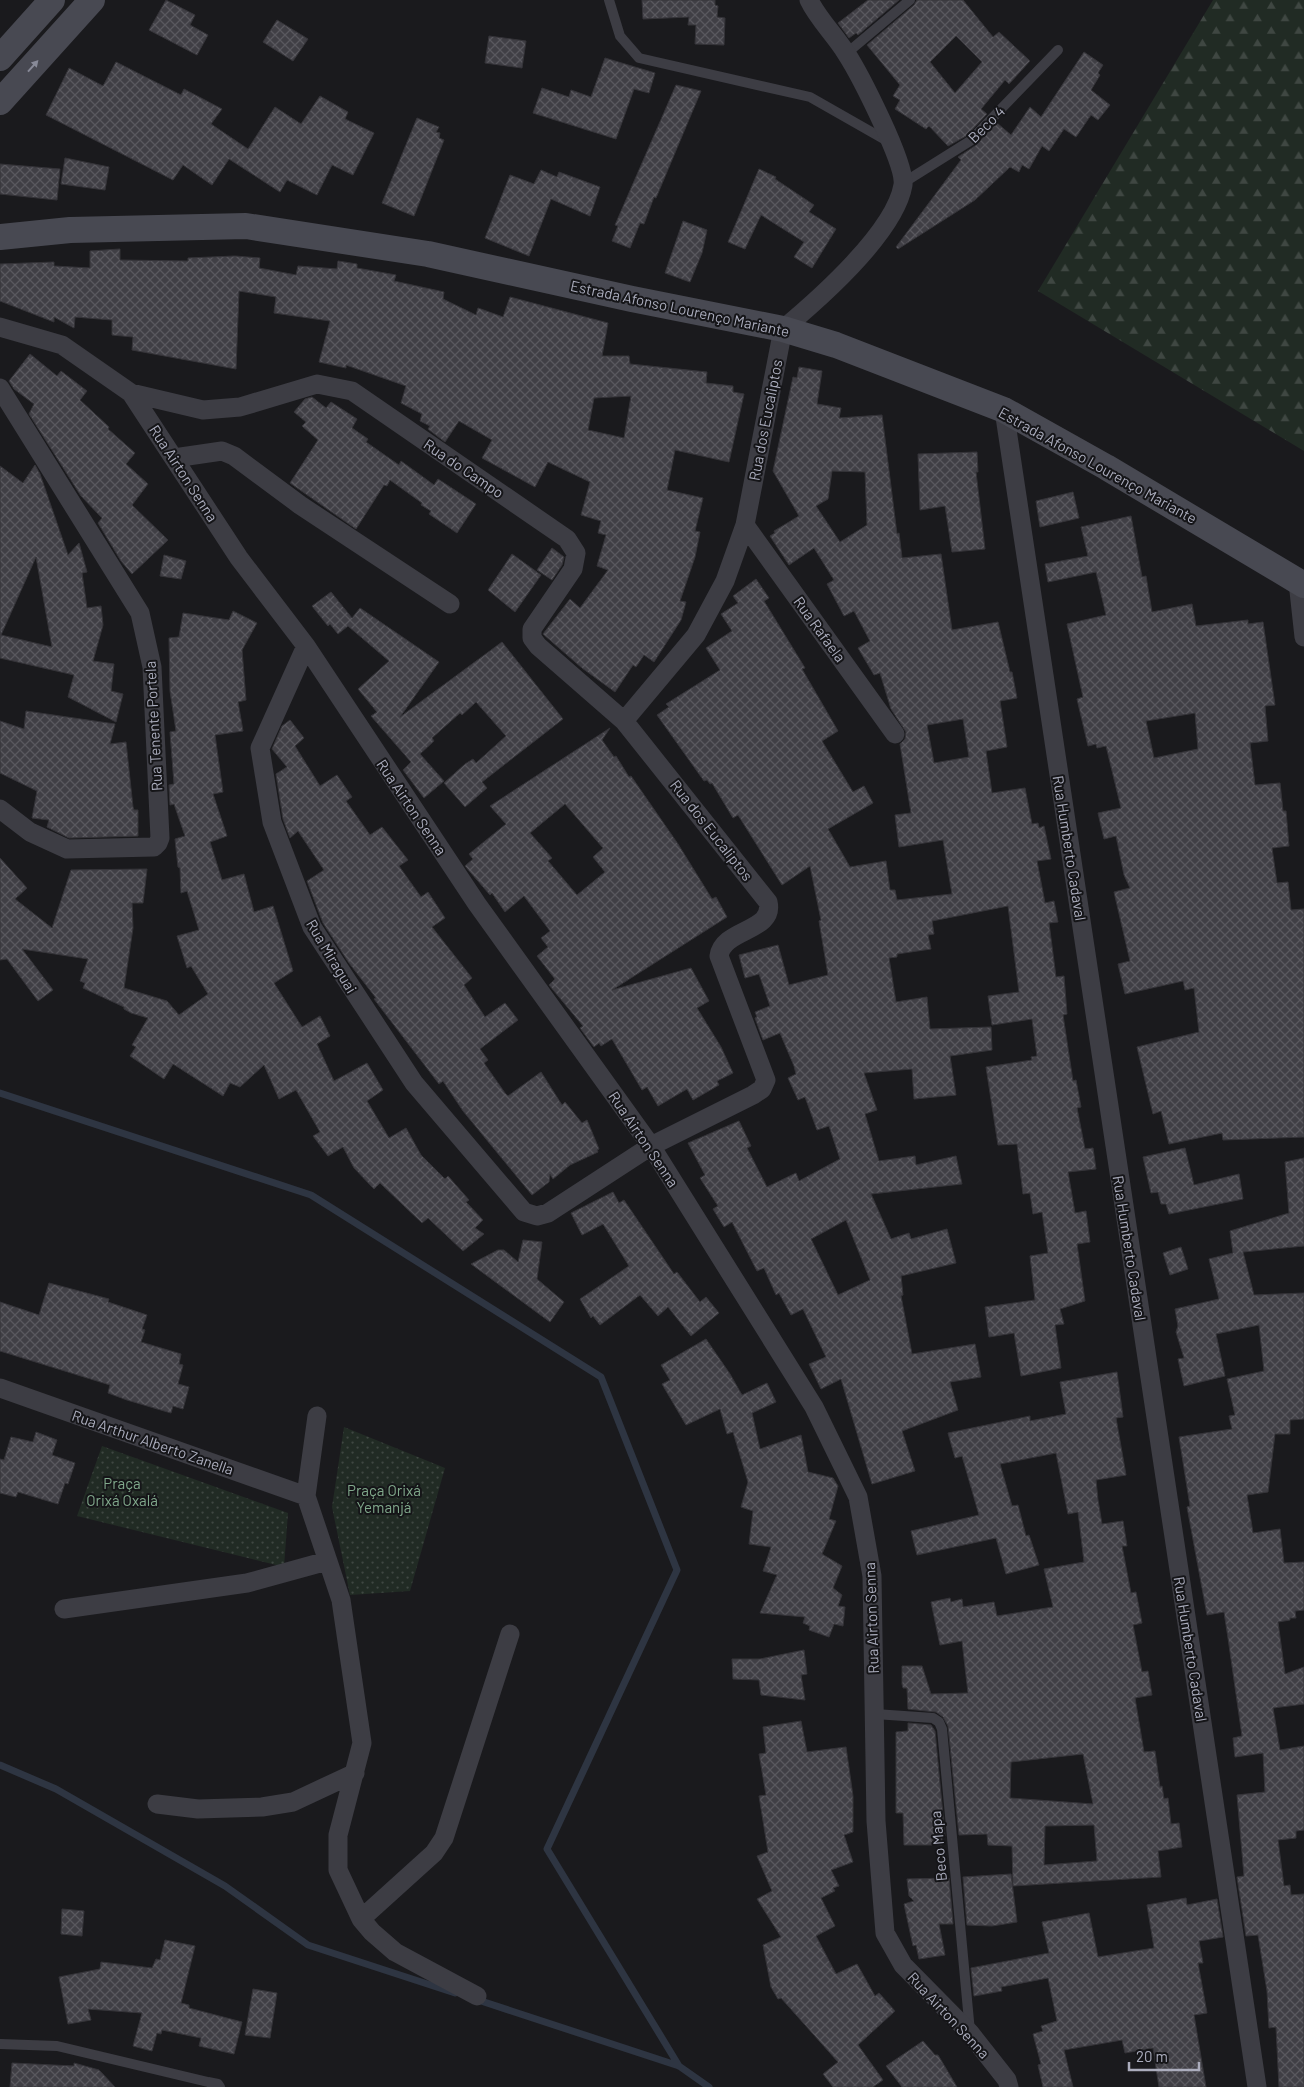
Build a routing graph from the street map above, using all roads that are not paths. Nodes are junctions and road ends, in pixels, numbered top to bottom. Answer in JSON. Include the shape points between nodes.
{"nodes":[{"id":1,"x":52,"y":0,"type":"edge"},
{"id":2,"x":92,"y":0,"type":"edge"},
{"id":3,"x":609,"y":0,"type":"edge"},
{"id":4,"x":809,"y":0,"type":"edge"},
{"id":5,"x":910,"y":0,"type":"edge"},
{"id":6,"x":1058,"y":50,"type":"dead end"},
{"id":7,"x":846,"y":54,"type":"junction"},
{"id":8,"x":0,"y":58,"type":"edge"},
{"id":9,"x":0,"y":102,"type":"edge"},
{"id":10,"x":892,"y":144,"type":"junction"},
{"id":11,"x":903,"y":184,"type":"junction"},
{"id":12,"x":0,"y":237,"type":"edge"},
{"id":13,"x":0,"y":327,"type":"edge"},
{"id":14,"x":782,"y":329,"type":"junction"},
{"id":15,"x":0,"y":388,"type":"edge"},
{"id":16,"x":131,"y":393,"type":"junction"},
{"id":17,"x":1004,"y":410,"type":"junction"},
{"id":18,"x":174,"y":458,"type":"junction"},
{"id":19,"x":745,"y":525,"type":"junction"},
{"id":20,"x":1301,"y":583,"type":"edge"},
{"id":21,"x":450,"y":604,"type":"dead end"},
{"id":22,"x":1304,"y":636,"type":"edge"},
{"id":23,"x":306,"y":646,"type":"junction"},
{"id":24,"x":624,"y":721,"type":"junction"},
{"id":25,"x":895,"y":734,"type":"dead end"},
{"id":26,"x":0,"y":809,"type":"edge"},
{"id":27,"x":651,"y":1146,"type":"junction"},
{"id":28,"x":537,"y":1216,"type":"joint"},
{"id":29,"x":0,"y":1388,"type":"edge"},
{"id":30,"x":317,"y":1416,"type":"dead end"},
{"id":31,"x":306,"y":1496,"type":"junction"},
{"id":32,"x":327,"y":1561,"type":"junction"},
{"id":33,"x":64,"y":1609,"type":"dead end"},
{"id":34,"x":510,"y":1634,"type":"dead end"},
{"id":35,"x":876,"y":1714,"type":"junction"},
{"id":36,"x":355,"y":1773,"type":"junction"},
{"id":37,"x":157,"y":1804,"type":"dead end"},
{"id":38,"x":361,"y":1919,"type":"junction"},
{"id":39,"x":477,"y":1996,"type":"dead end"},
{"id":40,"x":970,"y":2033,"type":"junction"},
{"id":41,"x":0,"y":2044,"type":"edge"},
{"id":42,"x":220,"y":2087,"type":"edge"},
{"id":43,"x":1009,"y":2087,"type":"edge"},
{"id":44,"x":1256,"y":2087,"type":"edge"}],
"edges":[{"from":1,"to":8,"type":"main road"},
{"from":9,"to":2,"type":"main road","one_way":true},
{"from":3,"to":10,"type":"lane","via":[[620,36],[639,58],[810,97]]},
{"from":4,"to":7,"type":"street"},
{"from":5,"to":7,"type":"lane"},
{"from":6,"to":11,"type":"lane","name":"Beco 4","via":[[970,141]]},
{"from":7,"to":10,"type":"street"},
{"from":10,"to":11,"type":"street"},
{"from":11,"to":14,"type":"street","via":[[894,208],[877,236],[813,304]]},
{"from":12,"to":14,"type":"main road","name":"Estrada Afonso Lourenço Mariante","via":[[70,230],[246,226],[428,254]]},
{"from":13,"to":16,"type":"street","name":"Rua Airton Senna","via":[[62,346]]},
{"from":14,"to":17,"type":"main road","name":"Estrada Afonso Lourenço Mariante","via":[[836,345]]},
{"from":14,"to":19,"type":"street","name":"Rua dos Eucaliptos"},
{"from":15,"to":26,"type":"street","name":"Rua Tenente Portela","via":[[140,613],[152,666],[160,838],[154,847],[67,849],[30,832]]},
{"from":16,"to":18,"type":"street","name":"Rua Airton Senna"},
{"from":16,"to":24,"type":"street","name":"Rua do Campo","via":[[203,410],[240,407],[317,384],[352,391],[567,539],[576,553],[573,569],[532,629],[532,638]]},
{"from":17,"to":20,"type":"main road","name":"Estrada Afonso Lourenço Mariante"},
{"from":17,"to":44,"type":"street","name":"Rua Humberto Cadaval"},
{"from":18,"to":21,"type":"street","via":[[222,451],[234,456],[300,505]]},
{"from":18,"to":23,"type":"street","name":"Rua Airton Senna","via":[[239,558]]},
{"from":19,"to":24,"type":"street","name":"Rua dos Eucaliptos","via":[[726,580],[696,634]]},
{"from":19,"to":25,"type":"street","name":"Rua Rafaela"},
{"from":20,"to":22,"type":"street"},
{"from":23,"to":27,"type":"street","name":"Rua Airton Senna","via":[[477,904]]},
{"from":23,"to":28,"type":"street","name":"Rua Miraguai","via":[[260,748],[272,822],[312,927],[414,1084],[524,1212]]},
{"from":24,"to":27,"type":"street","name":"Rua dos Eucaliptos","via":[[768,902],[770,910],[767,918],[725,943],[719,956],[766,1080],[762,1089]]},
{"from":27,"to":28,"type":"street","name":"Rua dos Eucaliptos","via":[[548,1213]]},
{"from":27,"to":35,"type":"street","name":"Rua Airton Senna","via":[[814,1407],[858,1497],[872,1576]]},
{"from":29,"to":31,"type":"street","name":"Rua Arthur Alberto Zanella"},
{"from":30,"to":31,"type":"street"},
{"from":31,"to":32,"type":"street"},
{"from":32,"to":33,"type":"street","via":[[247,1583]]},
{"from":32,"to":36,"type":"street","via":[[341,1600],[362,1743]]},
{"from":34,"to":38,"type":"street","via":[[444,1838],[434,1853]]},
{"from":35,"to":40,"type":"street","name":"Rua Airton Senna","via":[[876,1821],[885,1933],[903,1965]]},
{"from":35,"to":40,"type":"lane","name":"Beco Mapa","via":[[933,1718],[942,1729]]},
{"from":36,"to":37,"type":"street","via":[[293,1802],[262,1807],[198,1809]]},
{"from":36,"to":38,"type":"street","via":[[338,1835],[338,1870]]},
{"from":38,"to":39,"type":"street","via":[[395,1952]]},
{"from":40,"to":43,"type":"street","name":"Rua Airton Senna"},
{"from":41,"to":42,"type":"lane","via":[[57,2046]]}]}
